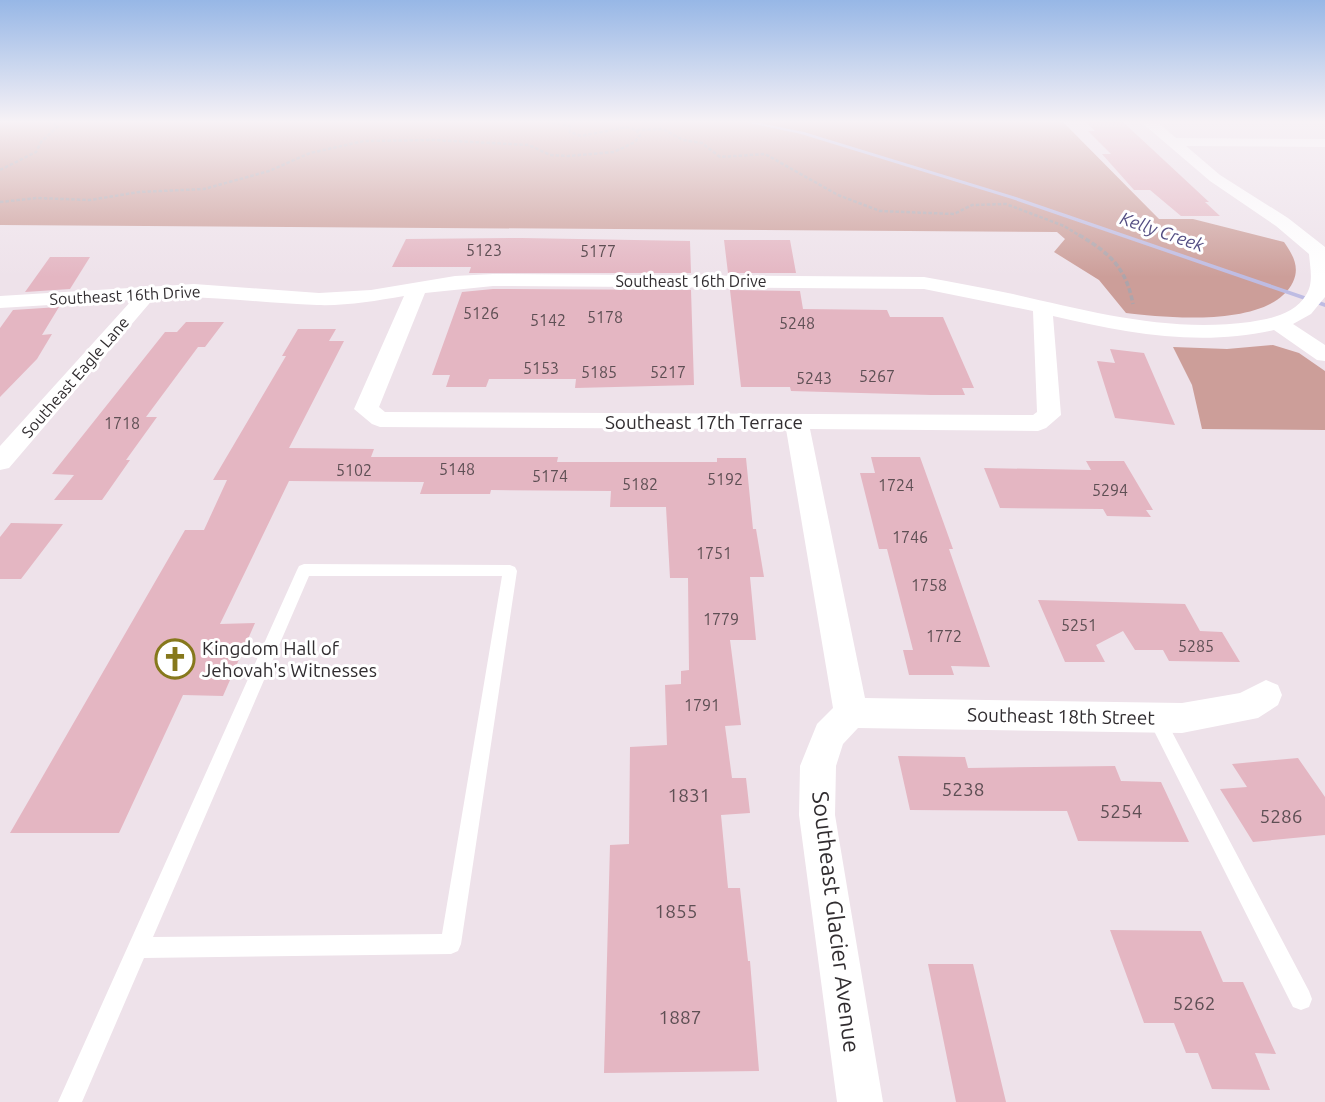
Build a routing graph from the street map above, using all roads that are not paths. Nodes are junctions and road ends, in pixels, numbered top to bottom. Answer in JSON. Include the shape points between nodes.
{"nodes":[{"id":1,"x":1209,"y":173,"type":"edge"},
{"id":2,"x":1322,"y":252,"type":"edge"},
{"id":3,"x":417,"y":288,"type":"junction"},
{"id":4,"x":150,"y":291,"type":"junction"},
{"id":5,"x":0,"y":302,"type":"edge"},
{"id":6,"x":1043,"y":309,"type":"junction"},
{"id":7,"x":1277,"y":323,"type":"junction"},
{"id":8,"x":1325,"y":355,"type":"edge"},
{"id":9,"x":797,"y":422,"type":"junction"},
{"id":10,"x":0,"y":462,"type":"edge"},
{"id":11,"x":1266,"y":695,"type":"dead end"},
{"id":12,"x":851,"y":713,"type":"junction"},
{"id":13,"x":1156,"y":718,"type":"junction"},
{"id":14,"x":137,"y":948,"type":"junction"},
{"id":15,"x":1301,"y":999,"type":"dead end"},
{"id":16,"x":70,"y":1102,"type":"edge"},
{"id":17,"x":860,"y":1102,"type":"edge"}],
"edges":[{"from":1,"to":2,"type":"street"},
{"from":2,"to":7,"type":"street","name":"Southeast 16th Drive","via":[[1320,287],[1313,300],[1298,314]]},
{"from":3,"to":4,"type":"street","name":"Southeast 16th Drive","via":[[319,299]]},
{"from":3,"to":6,"type":"street","name":"Southeast 16th Drive","via":[[493,280],[924,283],[965,288]]},
{"from":3,"to":9,"type":"street","name":"Southeast 17th Terrace","via":[[366,409],[380,419]]},
{"from":4,"to":5,"type":"street","name":"Southeast 16th Drive"},
{"from":4,"to":10,"type":"street","name":"Southeast Eagle Lane"},
{"from":6,"to":7,"type":"street","name":"Southeast 16th Drive","via":[[1144,330],[1208,333]]},
{"from":6,"to":9,"type":"street","name":"Southeast 17th Terrace","via":[[1049,415],[1045,420],[1028,424]]},
{"from":7,"to":8,"type":"street"},
{"from":9,"to":12,"type":"street"},
{"from":11,"to":13,"type":"street","name":"Southeast 18th Street","via":[[1246,707],[1216,714]]},
{"from":12,"to":13,"type":"street","name":"Southeast 18th Street"},
{"from":12,"to":17,"type":"street","name":"Southeast Glacier Avenue","via":[[829,735],[818,766],[817,815]]},
{"from":13,"to":15,"type":"lane"},
{"from":14,"to":14,"type":"lane","via":[[304,570],[510,571],[451,944]]},
{"from":14,"to":16,"type":"lane"}]}
